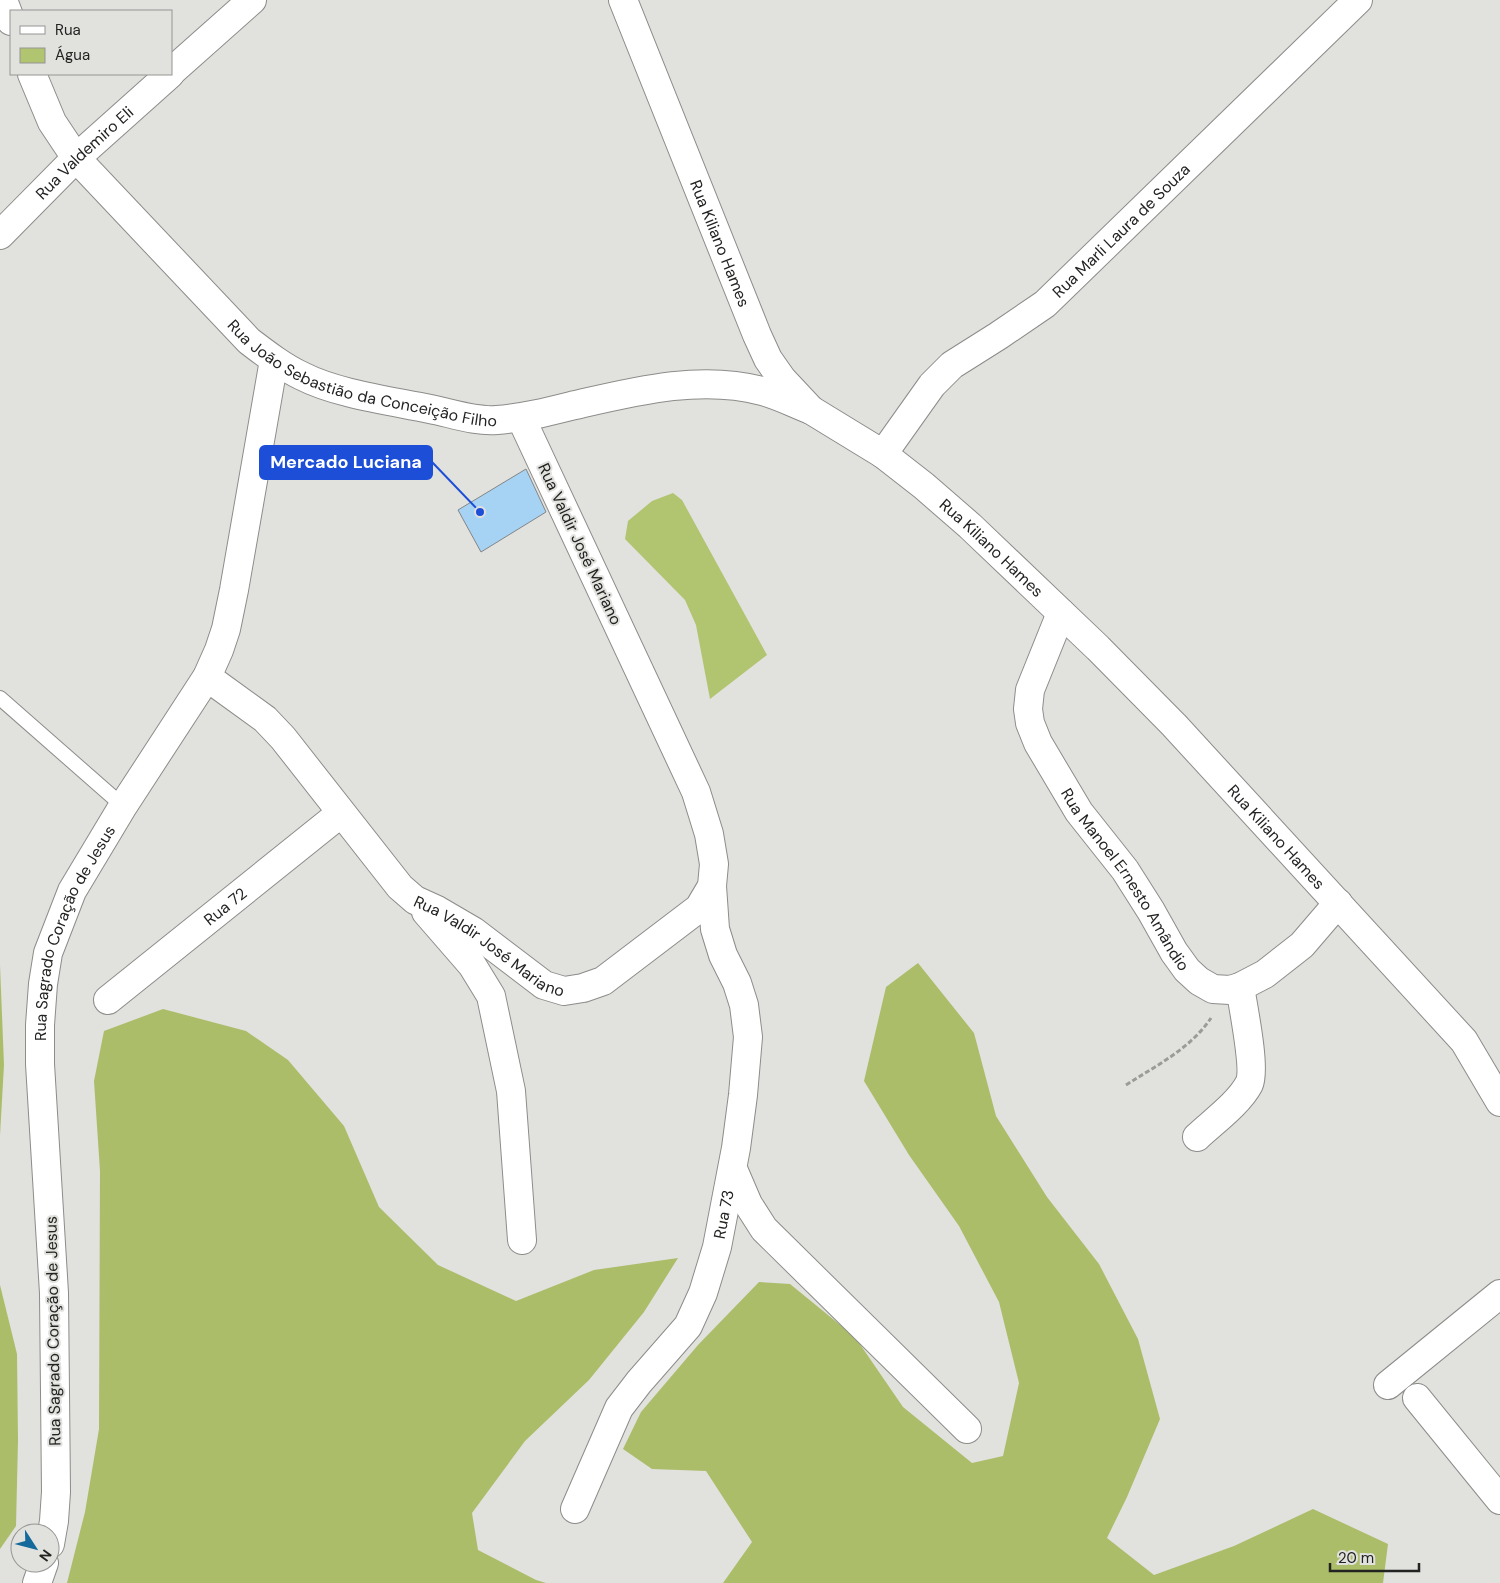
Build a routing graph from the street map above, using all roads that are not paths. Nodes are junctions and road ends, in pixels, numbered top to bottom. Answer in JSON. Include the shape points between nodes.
{"nodes":[{"id":1,"x":3,"y":0,"type":"edge"},
{"id":2,"x":252,"y":0,"type":"edge"},
{"id":3,"x":623,"y":0,"type":"edge"},
{"id":4,"x":1358,"y":0,"type":"edge"},
{"id":5,"x":10,"y":18,"type":"edge"},
{"id":6,"x":172,"y":71,"type":"edge"},
{"id":7,"x":32,"y":75,"type":"edge"},
{"id":8,"x":168,"y":75,"type":"edge"},
{"id":9,"x":76,"y":158,"type":"junction"},
{"id":10,"x":0,"y":235,"type":"edge"},
{"id":11,"x":274,"y":360,"type":"junction"},
{"id":12,"x":811,"y":410,"type":"junction"},
{"id":13,"x":521,"y":418,"type":"junction"},
{"id":14,"x":883,"y":454,"type":"junction"},
{"id":15,"x":1061,"y":612,"type":"junction"},
{"id":16,"x":207,"y":677,"type":"junction"},
{"id":17,"x":0,"y":698,"type":"edge"},
{"id":18,"x":123,"y":806,"type":"junction"},
{"id":19,"x":341,"y":813,"type":"junction"},
{"id":20,"x":712,"y":886,"type":"junction"},
{"id":21,"x":415,"y":900,"type":"junction"},
{"id":22,"x":1338,"y":903,"type":"junction"},
{"id":23,"x":1235,"y":989,"type":"junction"},
{"id":24,"x":108,"y":1000,"type":"dead end"},
{"id":25,"x":1464,"y":1040,"type":"junction"},
{"id":26,"x":1500,"y":1059,"type":"edge"},
{"id":27,"x":1500,"y":1102,"type":"edge"},
{"id":28,"x":1198,"y":1137,"type":"dead end"},
{"id":29,"x":733,"y":1169,"type":"junction"},
{"id":30,"x":522,"y":1240,"type":"dead end"},
{"id":31,"x":1500,"y":1294,"type":"edge"},
{"id":32,"x":1388,"y":1385,"type":"dead end"},
{"id":33,"x":1417,"y":1398,"type":"dead end"},
{"id":34,"x":967,"y":1429,"type":"dead end"},
{"id":35,"x":1500,"y":1500,"type":"edge"},
{"id":36,"x":575,"y":1510,"type":"dead end"},
{"id":37,"x":54,"y":1523,"type":"edge"}],
"edges":[{"from":1,"to":5,"type":"street"},
{"from":2,"to":6,"type":"street","name":"Rua Valdemiro Eli"},
{"from":3,"to":12,"type":"street","name":"Rua Kiliano Hames","via":[[768,359]]},
{"from":4,"to":14,"type":"street","name":"Rua Marli Laura de Souza","via":[[1045,304],[952,365],[932,385]]},
{"from":7,"to":9,"type":"street","name":"Rua João Sebastião da Conceição Filho","via":[[52,122]]},
{"from":8,"to":9,"type":"street","name":"Rua Valdemiro Eli"},
{"from":9,"to":10,"type":"street","name":"Rua Valdemiro Eli"},
{"from":9,"to":11,"type":"street","name":"Rua João Sebastião da Conceição Filho","via":[[249,342]]},
{"from":11,"to":13,"type":"street","name":"Rua João Sebastião da Conceição Filho","via":[[304,377],[336,388],[471,418]]},
{"from":11,"to":16,"type":"street","name":"Rua Sagrado Coração de Jesus","via":[[226,629]]},
{"from":12,"to":13,"type":"street","name":"Rua João Sebastião da Conceição Filho","via":[[762,391],[700,385],[661,387]]},
{"from":12,"to":14,"type":"street","name":"Rua Kiliano Hames"},
{"from":13,"to":20,"type":"street","name":"Rua Valdir José Mariano","via":[[696,792],[709,834],[714,864]]},
{"from":14,"to":15,"type":"street","name":"Rua Kiliano Hames","via":[[970,526]]},
{"from":15,"to":22,"type":"street","name":"Rua Kiliano Hames","via":[[1174,724]]},
{"from":15,"to":23,"type":"street","name":"Rua Manoel Ernesto Amândio","via":[[1030,690],[1030,724],[1038,743],[1079,812],[1125,870],[1187,970],[1213,989]]},
{"from":16,"to":18,"type":"street","name":"Rua Sagrado Coração de Jesus"},
{"from":16,"to":19,"type":"street","name":"Rua Valdir José Mariano","via":[[266,719]]},
{"from":17,"to":18,"type":"lane"},
{"from":18,"to":37,"type":"street","name":"Rua Sagrado Coração de Jesus","via":[[72,891],[48,953],[43,984],[40,1064],[54,1293]]},
{"from":19,"to":21,"type":"street","name":"Rua Valdir José Mariano","via":[[400,887]]},
{"from":19,"to":24,"type":"street","name":"Rua 72"},
{"from":20,"to":21,"type":"street","name":"Rua Valdir José Mariano","via":[[699,908],[603,981],[564,991],[544,985],[473,931]]},
{"from":20,"to":29,"type":"street","name":"Rua 73","via":[[715,929],[723,955],[738,983],[748,1037]]},
{"from":21,"to":30,"type":"street","via":[[472,965],[490,996],[511,1092]]},
{"from":22,"to":23,"type":"street","via":[[1302,945],[1265,974]]},
{"from":22,"to":25,"type":"street","name":"Rua Kiliano Hames"},
{"from":23,"to":28,"type":"street","via":[[1252,1066],[1250,1082],[1240,1097]]},
{"from":25,"to":26,"type":"street","name":"Rua Kiliano Hames"},
{"from":25,"to":27,"type":"street","name":"Rua Kiliano Hames"},
{"from":29,"to":34,"type":"street","via":[[764,1230]]},
{"from":29,"to":36,"type":"street","name":"Rua 73","via":[[716,1247],[696,1310],[688,1326],[619,1408]]},
{"from":31,"to":32,"type":"street"},
{"from":33,"to":35,"type":"street"}]}
